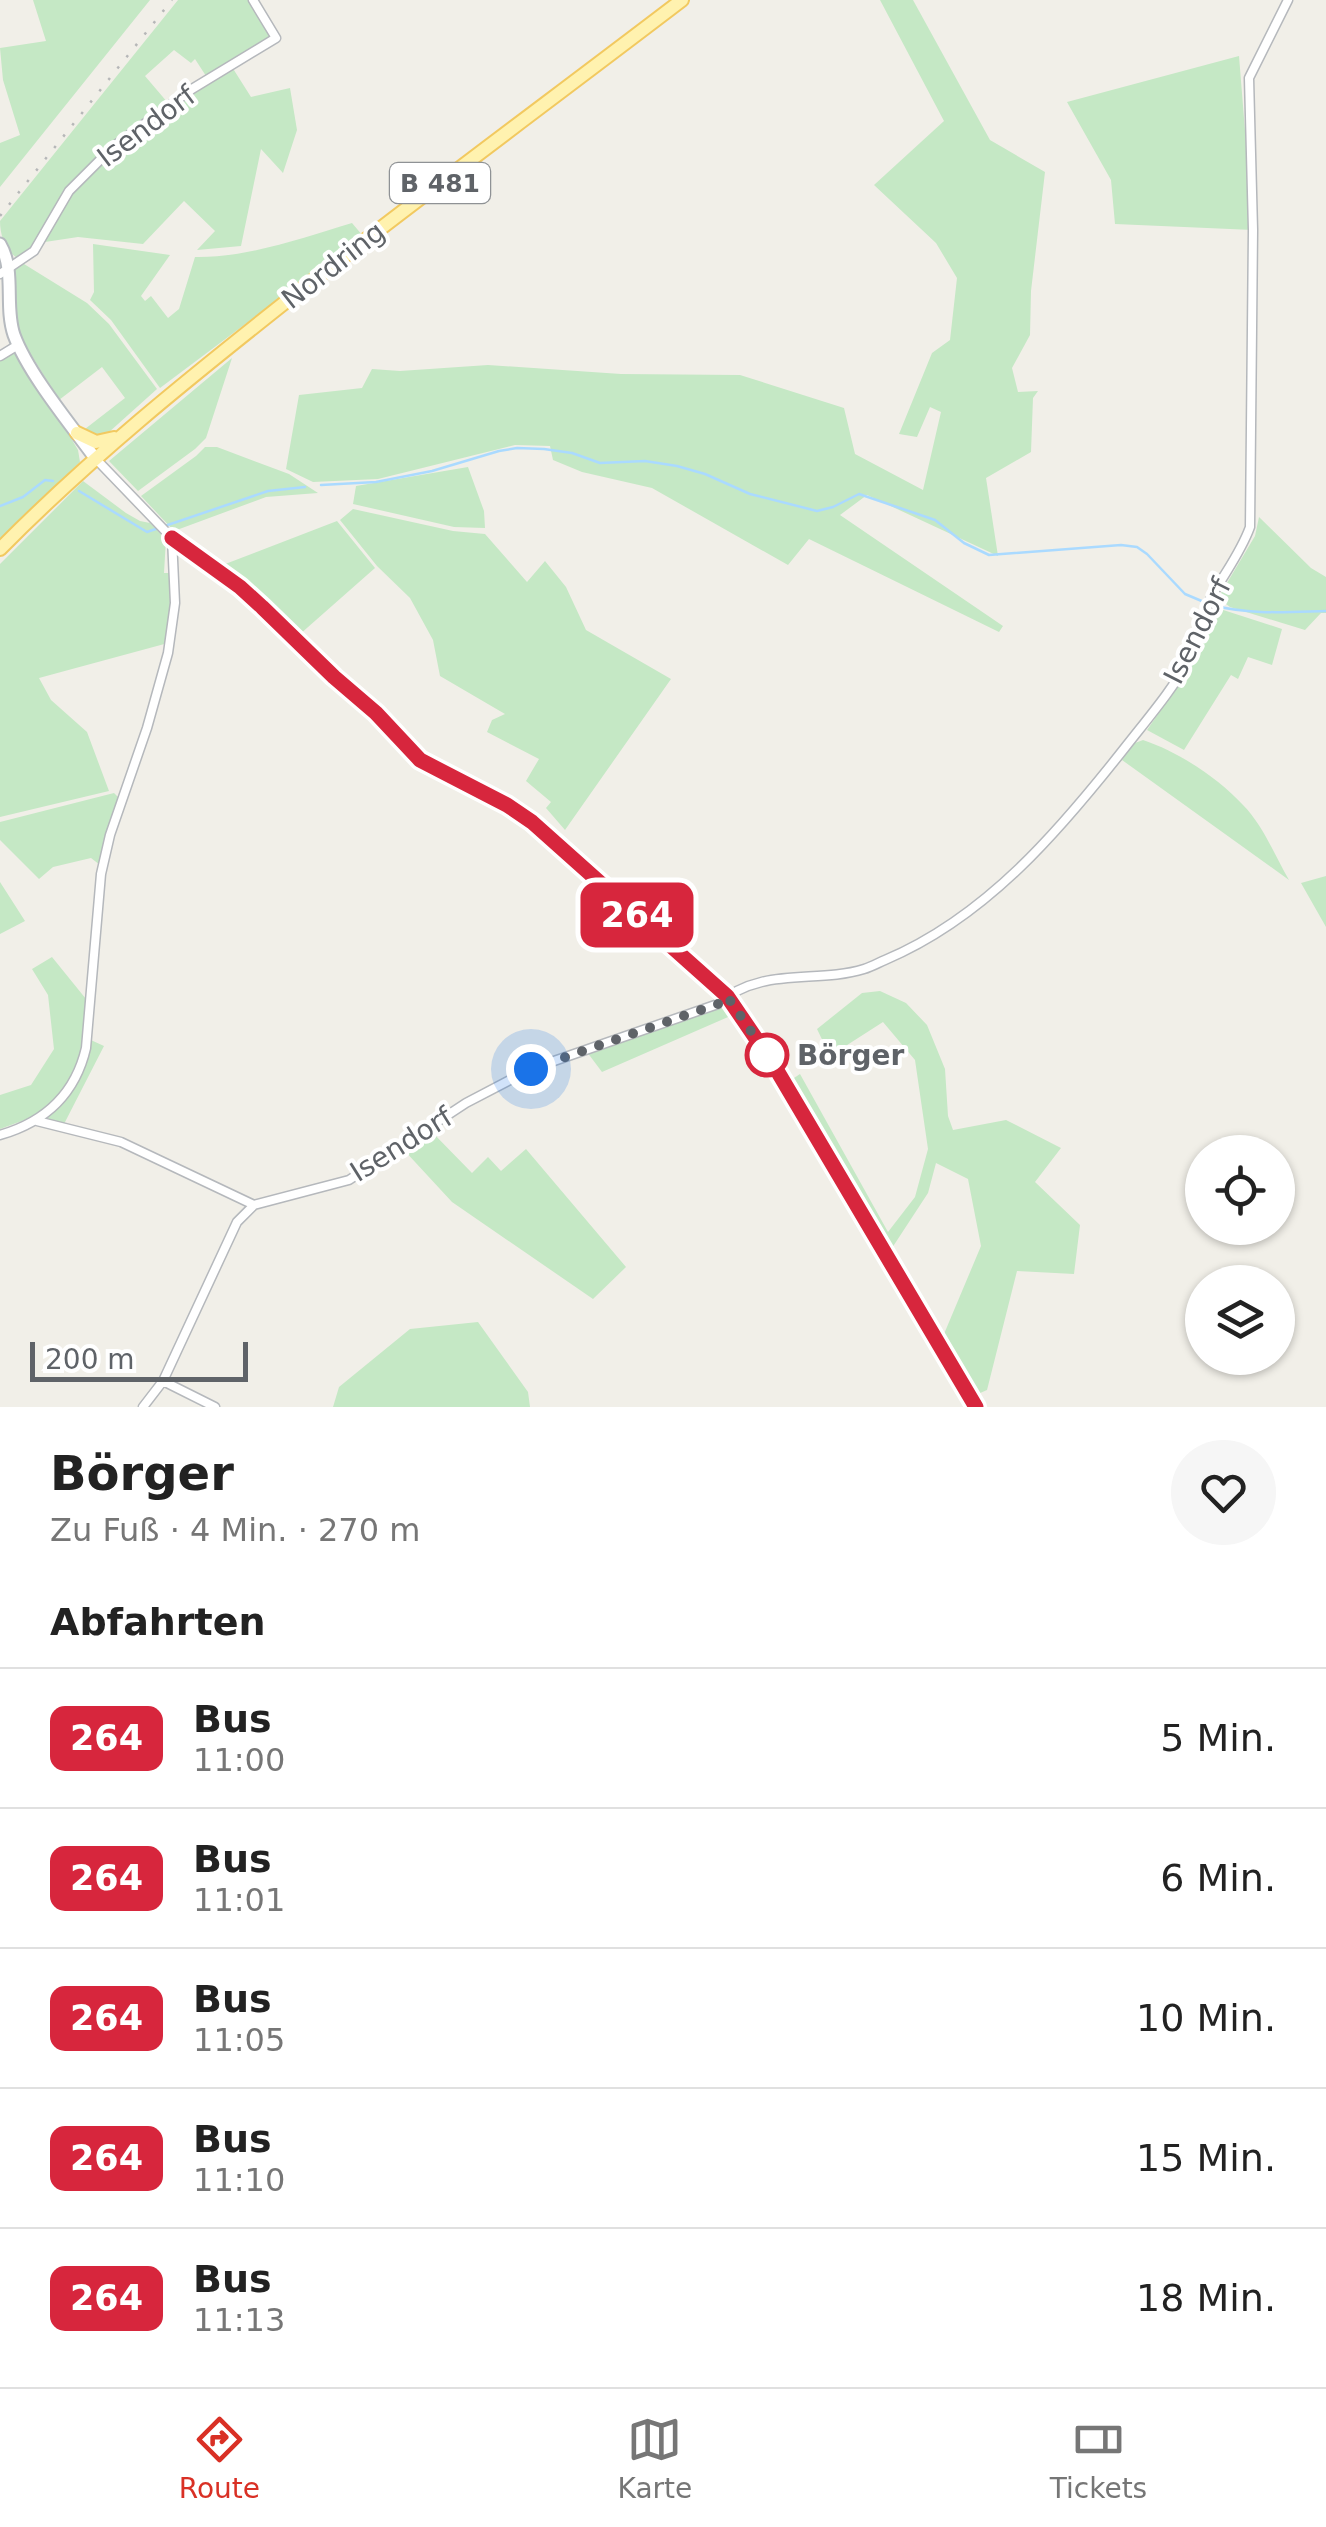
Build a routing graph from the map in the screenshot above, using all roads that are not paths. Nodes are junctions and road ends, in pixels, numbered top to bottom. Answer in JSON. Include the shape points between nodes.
{"nodes":[{"id":1,"x":253,"y":0,"type":"edge"},
{"id":2,"x":682,"y":0,"type":"edge"},
{"id":3,"x":1288,"y":0,"type":"edge"},
{"id":4,"x":0,"y":244,"type":"edge"},
{"id":5,"x":4,"y":271,"type":"edge"},
{"id":6,"x":18,"y":345,"type":"junction"},
{"id":7,"x":0,"y":356,"type":"edge"},
{"id":8,"x":77,"y":433,"type":"junction"},
{"id":9,"x":120,"y":435,"type":"junction"},
{"id":10,"x":95,"y":458,"type":"junction"},
{"id":11,"x":169,"y":535,"type":"junction"},
{"id":12,"x":0,"y":550,"type":"edge"},
{"id":13,"x":727,"y":996,"type":"junction"},
{"id":14,"x":37,"y":1121,"type":"junction"},
{"id":15,"x":0,"y":1135,"type":"edge"},
{"id":16,"x":254,"y":1205,"type":"junction"},
{"id":17,"x":163,"y":1382,"type":"junction"},
{"id":18,"x":143,"y":1407,"type":"edge"},
{"id":19,"x":215,"y":1407,"type":"edge"},
{"id":20,"x":976,"y":1407,"type":"edge"}],
"edges":[{"from":1,"to":5,"type":"street","name":"Isendorf","via":[[276,38],[113,147],[68,191],[34,251]]},
{"from":2,"to":9,"type":"main road","name":"Nordring","number":"B 481"},
{"from":3,"to":13,"type":"street","name":"Isendorf","via":[[1249,78],[1252,519],[1208,604],[1190,657],[1080,805],[983,900],[933,935],[862,970],[774,979]]},
{"from":4,"to":5,"type":"street"},
{"from":5,"to":6,"type":"street"},
{"from":6,"to":7,"type":"street"},
{"from":6,"to":8,"type":"street"},
{"from":8,"to":9,"type":"main road","via":[[96,442]]},
{"from":8,"to":10,"type":"street"},
{"from":9,"to":10,"type":"main road","name":"Nordring","number":"B 481"},
{"from":10,"to":11,"type":"street"},
{"from":10,"to":12,"type":"main road","name":"Nordring","number":"B 481"},
{"from":11,"to":13,"type":"street","via":[[240,587],[420,760],[532,822]]},
{"from":11,"to":14,"type":"street","via":[[174,603],[168,653],[101,874],[86,1048],[57,1104]]},
{"from":13,"to":16,"type":"street","name":"Isendorf","via":[[531,1069],[348,1180]]},
{"from":13,"to":20,"type":"street"},
{"from":14,"to":15,"type":"street"},
{"from":14,"to":16,"type":"street","via":[[120,1142]]},
{"from":16,"to":17,"type":"street","via":[[237,1222]]},
{"from":17,"to":18,"type":"street"},
{"from":17,"to":19,"type":"street"}]}
